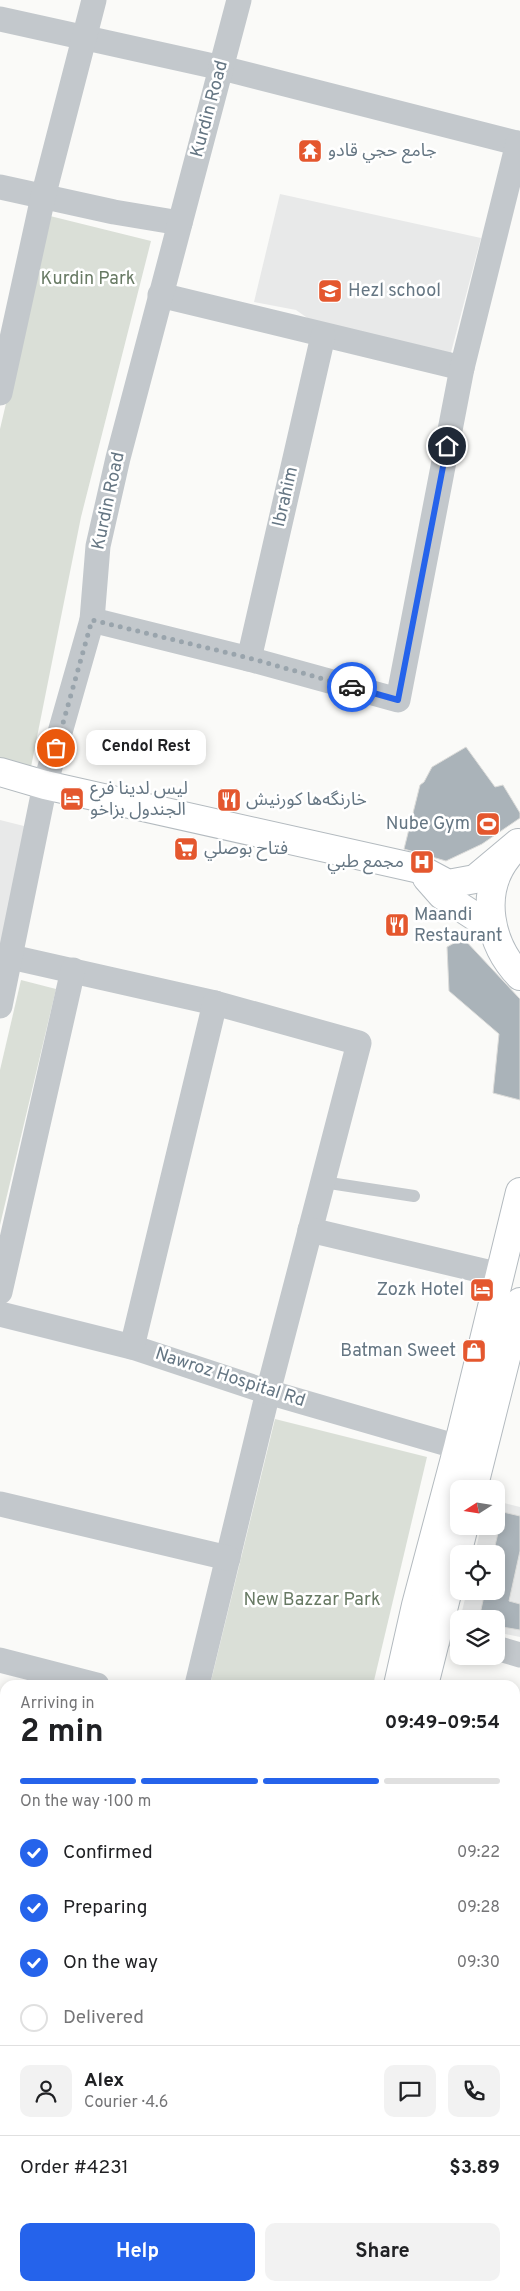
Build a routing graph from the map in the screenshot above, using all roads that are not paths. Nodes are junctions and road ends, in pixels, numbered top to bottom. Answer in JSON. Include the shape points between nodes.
{"nodes":[{"id":1,"x":94,"y":0,"type":"edge"},
{"id":2,"x":239,"y":0,"type":"edge"},
{"id":3,"x":0,"y":19,"type":"edge"},
{"id":4,"x":83,"y":38,"type":"junction"},
{"id":5,"x":222,"y":68,"type":"junction"},
{"id":6,"x":519,"y":144,"type":"edge"},
{"id":7,"x":0,"y":187,"type":"edge"},
{"id":8,"x":43,"y":197,"type":"junction"},
{"id":9,"x":180,"y":223,"type":"junction"},
{"id":10,"x":160,"y":295,"type":"junction"},
{"id":11,"x":323,"y":336,"type":"junction"},
{"id":12,"x":462,"y":368,"type":"junction"},
{"id":13,"x":0,"y":393,"type":"edge"},
{"id":14,"x":92,"y":620,"type":"junction"},
{"id":15,"x":249,"y":658,"type":"junction"},
{"id":16,"x":0,"y":772,"type":"edge"},
{"id":17,"x":45,"y":785,"type":"junction"},
{"id":18,"x":519,"y":842,"type":"edge"},
{"id":19,"x":420,"y":869,"type":"junction"},
{"id":20,"x":491,"y":923,"type":"junction"},
{"id":21,"x":11,"y":958,"type":"junction"},
{"id":22,"x":73,"y":970,"type":"junction"},
{"id":23,"x":520,"y":976,"type":"edge"},
{"id":24,"x":215,"y":1003,"type":"junction"},
{"id":25,"x":0,"y":1006,"type":"edge"},
{"id":26,"x":323,"y":1182,"type":"junction"},
{"id":27,"x":520,"y":1192,"type":"edge"},
{"id":28,"x":414,"y":1196,"type":"dead end"},
{"id":29,"x":310,"y":1230,"type":"junction"},
{"id":30,"x":500,"y":1275,"type":"junction"},
{"id":31,"x":0,"y":1292,"type":"edge"},
{"id":32,"x":520,"y":1302,"type":"edge"},
{"id":33,"x":0,"y":1314,"type":"edge"},
{"id":34,"x":132,"y":1347,"type":"junction"},
{"id":35,"x":268,"y":1392,"type":"junction"},
{"id":36,"x":458,"y":1447,"type":"junction"},
{"id":37,"x":475,"y":1480,"type":"edge"},
{"id":38,"x":0,"y":1504,"type":"edge"},
{"id":39,"x":463,"y":1535,"type":"edge"},
{"id":40,"x":228,"y":1558,"type":"junction"},
{"id":41,"x":448,"y":1633,"type":"edge"},
{"id":42,"x":505,"y":1651,"type":"edge"},
{"id":43,"x":520,"y":1655,"type":"edge"},
{"id":44,"x":0,"y":1660,"type":"edge"},
{"id":45,"x":71,"y":1680,"type":"edge"},
{"id":46,"x":198,"y":1680,"type":"edge"},
{"id":47,"x":399,"y":1680,"type":"edge"},
{"id":48,"x":426,"y":1680,"type":"edge"}],
"edges":[{"from":1,"to":4,"type":"street"},
{"from":2,"to":5,"type":"street","name":"Kurdin Road"},
{"from":3,"to":4,"type":"street"},
{"from":4,"to":5,"type":"street"},
{"from":4,"to":8,"type":"street"},
{"from":5,"to":6,"type":"street"},
{"from":5,"to":9,"type":"street","name":"Kurdin Road"},
{"from":6,"to":12,"type":"street"},
{"from":7,"to":8,"type":"street"},
{"from":8,"to":9,"type":"street"},
{"from":8,"to":13,"type":"street"},
{"from":9,"to":10,"type":"street","name":"Kurdin Road"},
{"from":10,"to":11,"type":"street"},
{"from":10,"to":14,"type":"street","name":"Kurdin Road","via":[[98,546]]},
{"from":11,"to":12,"type":"street"},
{"from":11,"to":15,"type":"street","name":"Ibrahim"},
{"from":12,"to":15,"type":"street","via":[[398,700]]},
{"from":14,"to":15,"type":"street"},
{"from":14,"to":17,"type":"street","name":"Kurdin Road"},
{"from":16,"to":17,"type":"main road"},
{"from":17,"to":19,"type":"main road"},
{"from":17,"to":21,"type":"street","name":"Kurdin Road"},
{"from":18,"to":19,"type":"main road","via":[[475,879],[448,884]]},
{"from":18,"to":20,"type":"main road","via":[[504,860],[495,880]]},
{"from":19,"to":20,"type":"main road","via":[[442,895],[482,921]]},
{"from":20,"to":23,"type":"main road","via":[[498,945]]},
{"from":21,"to":22,"type":"street"},
{"from":21,"to":25,"type":"street","name":"Kurdin Road"},
{"from":22,"to":24,"type":"street"},
{"from":22,"to":31,"type":"street"},
{"from":24,"to":26,"type":"street","via":[[359,1043]]},
{"from":24,"to":34,"type":"street"},
{"from":26,"to":28,"type":"lane"},
{"from":26,"to":29,"type":"street"},
{"from":27,"to":30,"type":"main road"},
{"from":29,"to":30,"type":"street"},
{"from":29,"to":35,"type":"street"},
{"from":30,"to":36,"type":"main road"},
{"from":32,"to":37,"type":"main road"},
{"from":33,"to":34,"type":"street","name":"Nawroz Hospital Rd"},
{"from":34,"to":35,"type":"street","name":"Nawroz Hospital Rd"},
{"from":35,"to":36,"type":"street","name":"Nawroz Hospital Rd"},
{"from":35,"to":40,"type":"street"},
{"from":36,"to":47,"type":"main road"},
{"from":38,"to":40,"type":"street"},
{"from":39,"to":41,"type":"main road"},
{"from":40,"to":46,"type":"street"},
{"from":41,"to":48,"type":"main road"},
{"from":42,"to":43,"type":"street"},
{"from":44,"to":45,"type":"street"}]}
